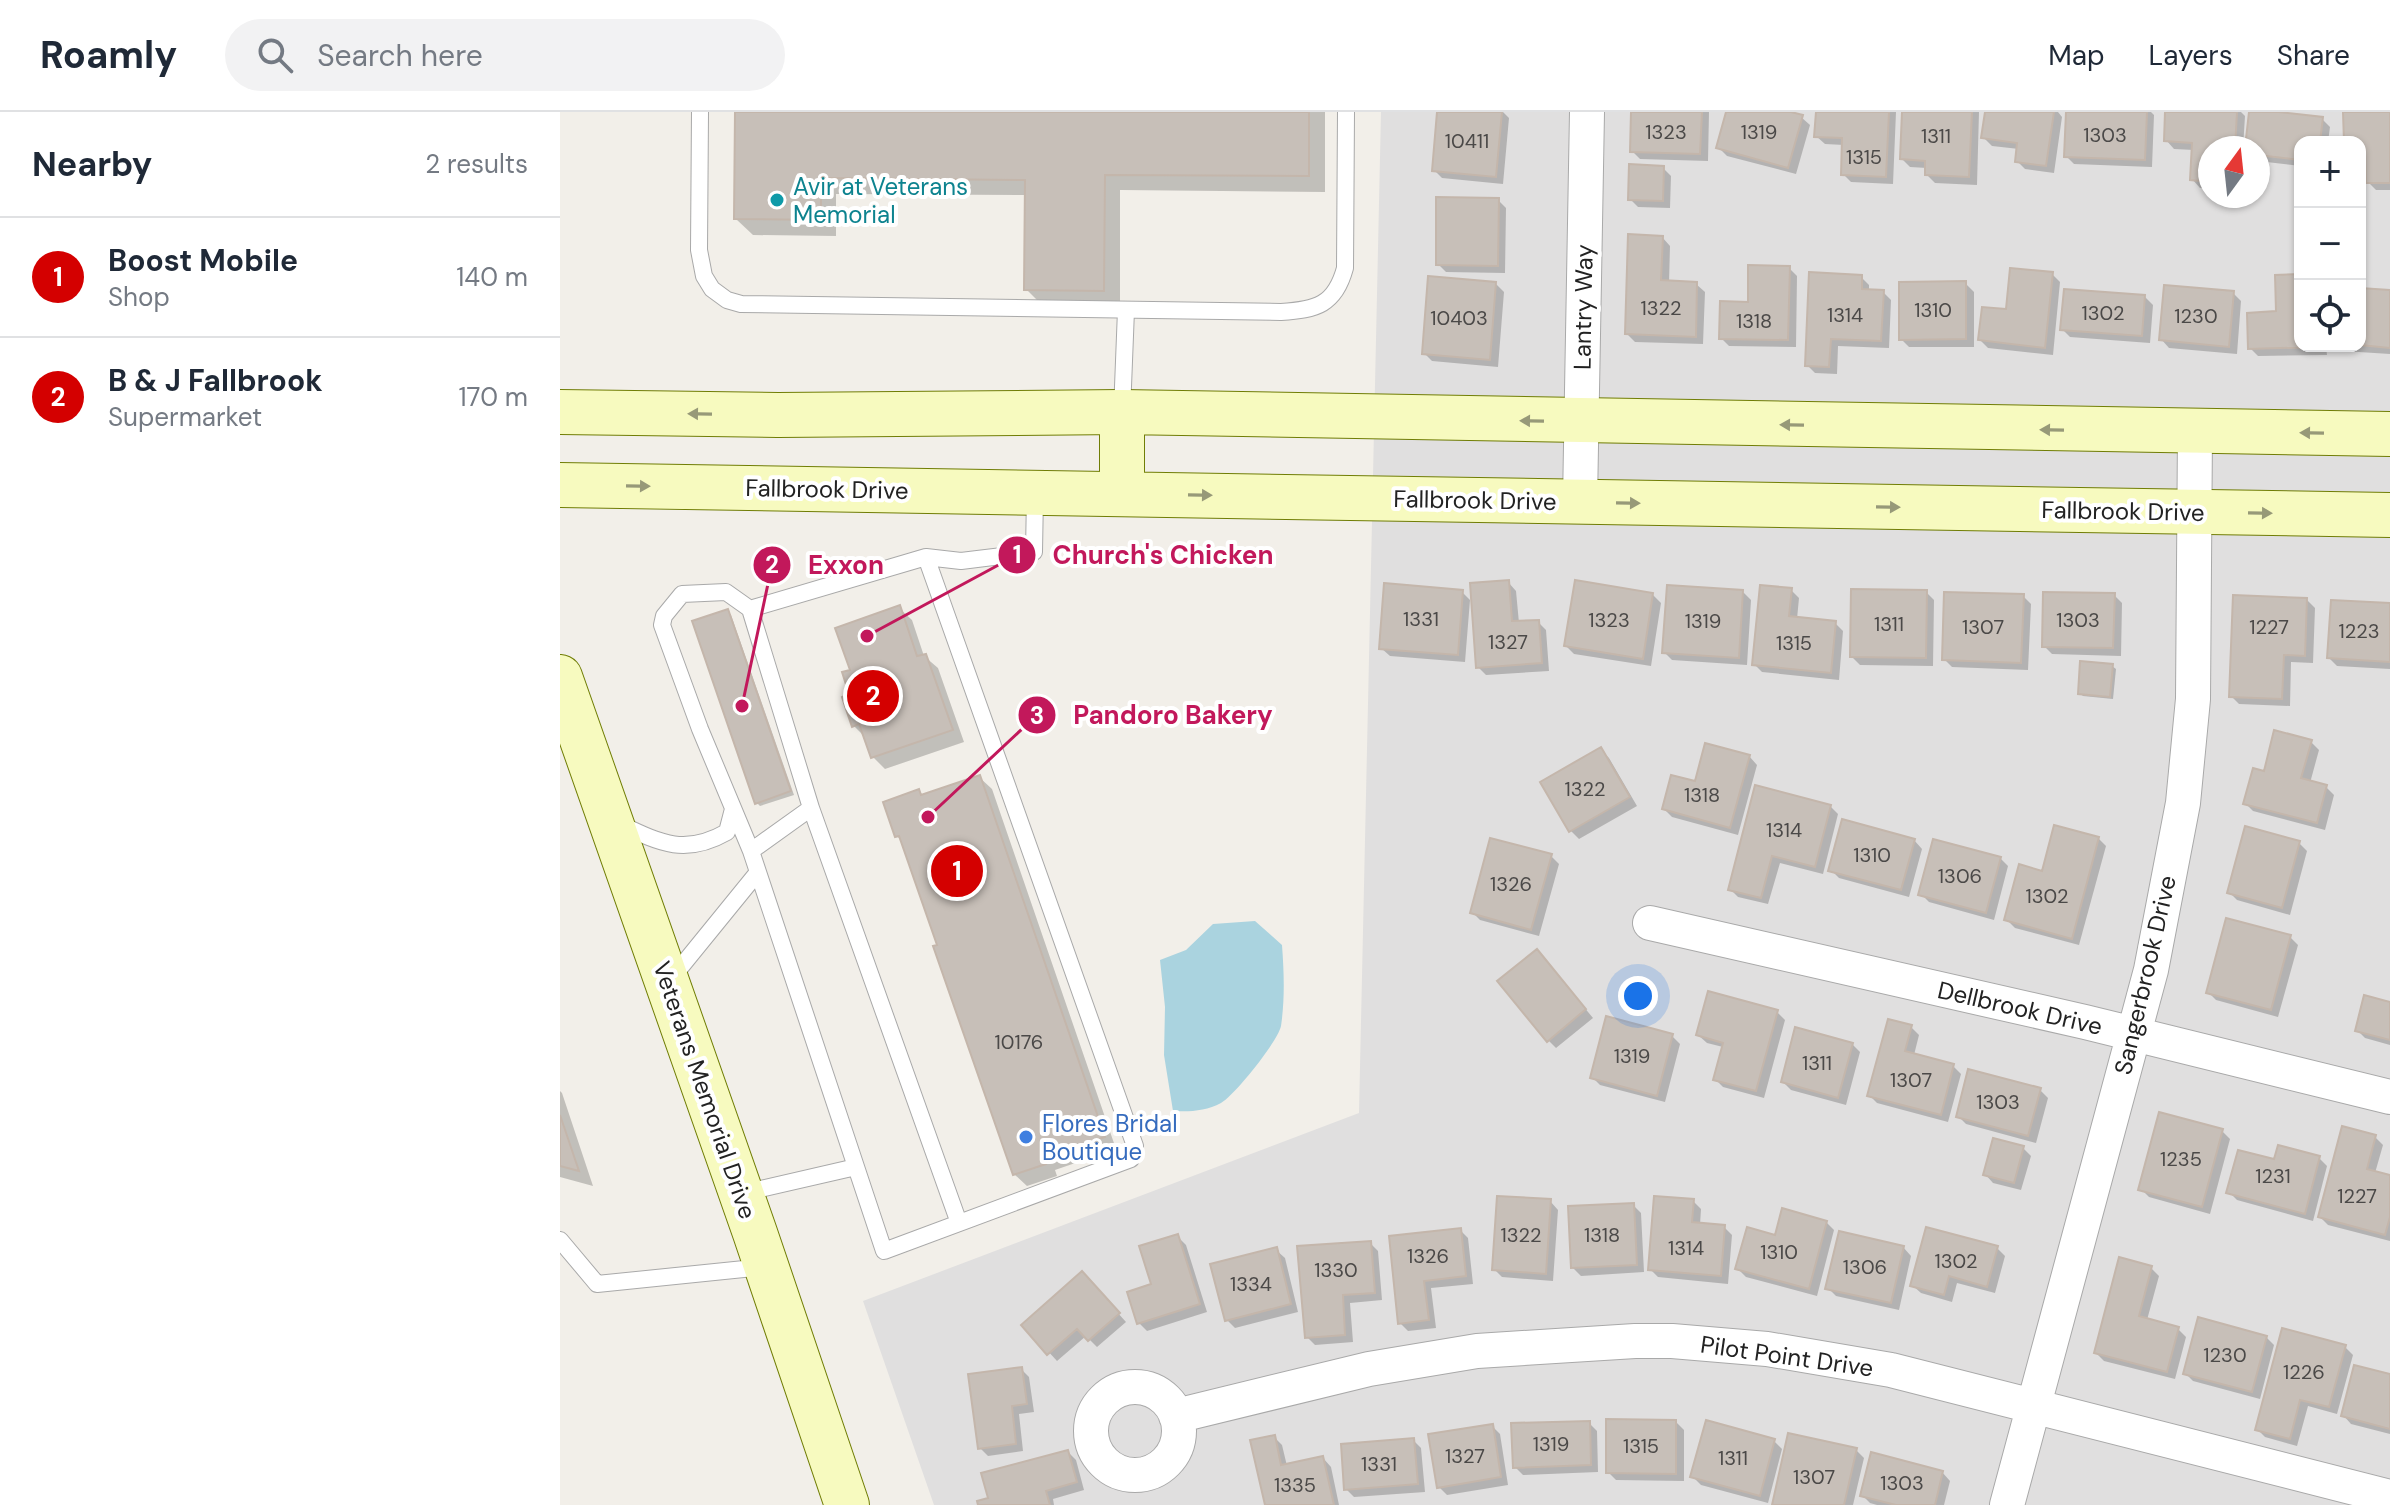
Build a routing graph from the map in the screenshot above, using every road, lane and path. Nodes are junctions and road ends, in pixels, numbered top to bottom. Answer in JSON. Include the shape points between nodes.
{"nodes":[{"id":1,"x":700,"y":112,"type":"edge"},
{"id":2,"x":1346,"y":112,"type":"edge"},
{"id":3,"x":1587,"y":112,"type":"edge"},
{"id":4,"x":1126,"y":310,"type":"junction"},
{"id":5,"x":560,"y":412,"type":"edge"},
{"id":6,"x":1122,"y":412,"type":"junction"},
{"id":7,"x":1582,"y":422,"type":"junction"},
{"id":8,"x":2195,"y":432,"type":"junction"},
{"id":9,"x":2390,"y":434,"type":"edge"},
{"id":10,"x":560,"y":485,"type":"edge"},
{"id":11,"x":1035,"y":493,"type":"junction"},
{"id":12,"x":1122,"y":493,"type":"junction"},
{"id":13,"x":1580,"y":502,"type":"junction"},
{"id":14,"x":2194,"y":512,"type":"junction"},
{"id":15,"x":2390,"y":515,"type":"edge"},
{"id":16,"x":926,"y":557,"type":"junction"},
{"id":17,"x":750,"y":609,"type":"junction"},
{"id":18,"x":560,"y":677,"type":"edge"},
{"id":19,"x":811,"y":808,"type":"junction"},
{"id":20,"x":733,"y":809,"type":"junction"},
{"id":21,"x":610,"y":819,"type":"junction"},
{"id":22,"x":751,"y":851,"type":"junction"},
{"id":23,"x":758,"y":872,"type":"junction"},
{"id":24,"x":1650,"y":923,"type":"dead end"},
{"id":25,"x":667,"y":983,"type":"junction"},
{"id":26,"x":2132,"y":1034,"type":"junction"},
{"id":27,"x":2390,"y":1097,"type":"edge"},
{"id":28,"x":856,"y":1167,"type":"junction"},
{"id":29,"x":741,"y":1194,"type":"junction"},
{"id":30,"x":959,"y":1223,"type":"junction"},
{"id":31,"x":560,"y":1240,"type":"edge"},
{"id":32,"x":766,"y":1267,"type":"junction"},
{"id":33,"x":2034,"y":1406,"type":"junction"},
{"id":34,"x":1176,"y":1416,"type":"dead end"},
{"id":35,"x":2390,"y":1497,"type":"edge"},
{"id":36,"x":847,"y":1505,"type":"edge"},
{"id":37,"x":2007,"y":1505,"type":"edge"}],
"edges":[{"from":1,"to":4,"type":"lane","via":[[699,250],[704,276],[727,300]]},
{"from":2,"to":4,"type":"lane","via":[[1345,268],[1340,286],[1326,303],[1281,312]]},
{"from":3,"to":7,"type":"street","name":"Lantry Way"},
{"from":4,"to":6,"type":"lane"},
{"from":6,"to":5,"type":"main road","one_way":true},
{"from":7,"to":6,"type":"main road","one_way":true},
{"from":6,"to":12,"type":"main road"},
{"from":8,"to":7,"type":"main road","one_way":true},
{"from":7,"to":13,"type":"street","name":"Lantry Way"},
{"from":9,"to":8,"type":"main road","one_way":true},
{"from":8,"to":14,"type":"street","name":"Sangerbrook Drive"},
{"from":10,"to":11,"type":"main road","name":"Fallbrook Drive","one_way":true},
{"from":11,"to":12,"type":"main road","name":"Fallbrook Drive"},
{"from":11,"to":16,"type":"lane","via":[[1034,552],[961,561]]},
{"from":12,"to":13,"type":"main road","name":"Fallbrook Drive","one_way":true},
{"from":13,"to":14,"type":"main road","name":"Fallbrook Drive","one_way":true},
{"from":14,"to":15,"type":"main road","name":"Fallbrook Drive","one_way":true},
{"from":14,"to":26,"type":"street","name":"Sangerbrook Drive","via":[[2193,699],[2183,803],[2151,970]]},
{"from":16,"to":17,"type":"lane"},
{"from":16,"to":30,"type":"lane","via":[[1135,1146],[1131,1159]]},
{"from":17,"to":19,"type":"lane"},
{"from":17,"to":20,"type":"lane","via":[[726,592],[682,594],[662,625]]},
{"from":18,"to":21,"type":"main road","name":"Veterans Memorial Drive"},
{"from":19,"to":22,"type":"lane"},
{"from":19,"to":30,"type":"lane"},
{"from":20,"to":21,"type":"lane","via":[[727,832],[682,847]]},
{"from":20,"to":22,"type":"lane"},
{"from":21,"to":25,"type":"main road","name":"Veterans Memorial Drive"},
{"from":22,"to":23,"type":"lane"},
{"from":23,"to":25,"type":"lane"},
{"from":23,"to":28,"type":"lane"},
{"from":24,"to":26,"type":"street","name":"Dellbrook Drive"},
{"from":25,"to":29,"type":"main road","name":"Veterans Memorial Drive"},
{"from":26,"to":27,"type":"street","name":"Dellbrook Drive"},
{"from":26,"to":33,"type":"street","name":"Sangerbrook Drive"},
{"from":28,"to":29,"type":"lane"},
{"from":28,"to":30,"type":"lane","via":[[884,1251]]},
{"from":29,"to":32,"type":"main road","name":"Veterans Memorial Drive"},
{"from":31,"to":32,"type":"lane","via":[[597,1284]]},
{"from":32,"to":36,"type":"main road","name":"Veterans Memorial Drive"},
{"from":33,"to":34,"type":"street","name":"Pilot Point Drive","via":[[1891,1370],[1767,1349],[1635,1341],[1477,1351],[1384,1366]]},
{"from":33,"to":35,"type":"street","name":"Pilot Point Drive"},
{"from":33,"to":37,"type":"street","name":"Sangerbrook Drive"}]}
